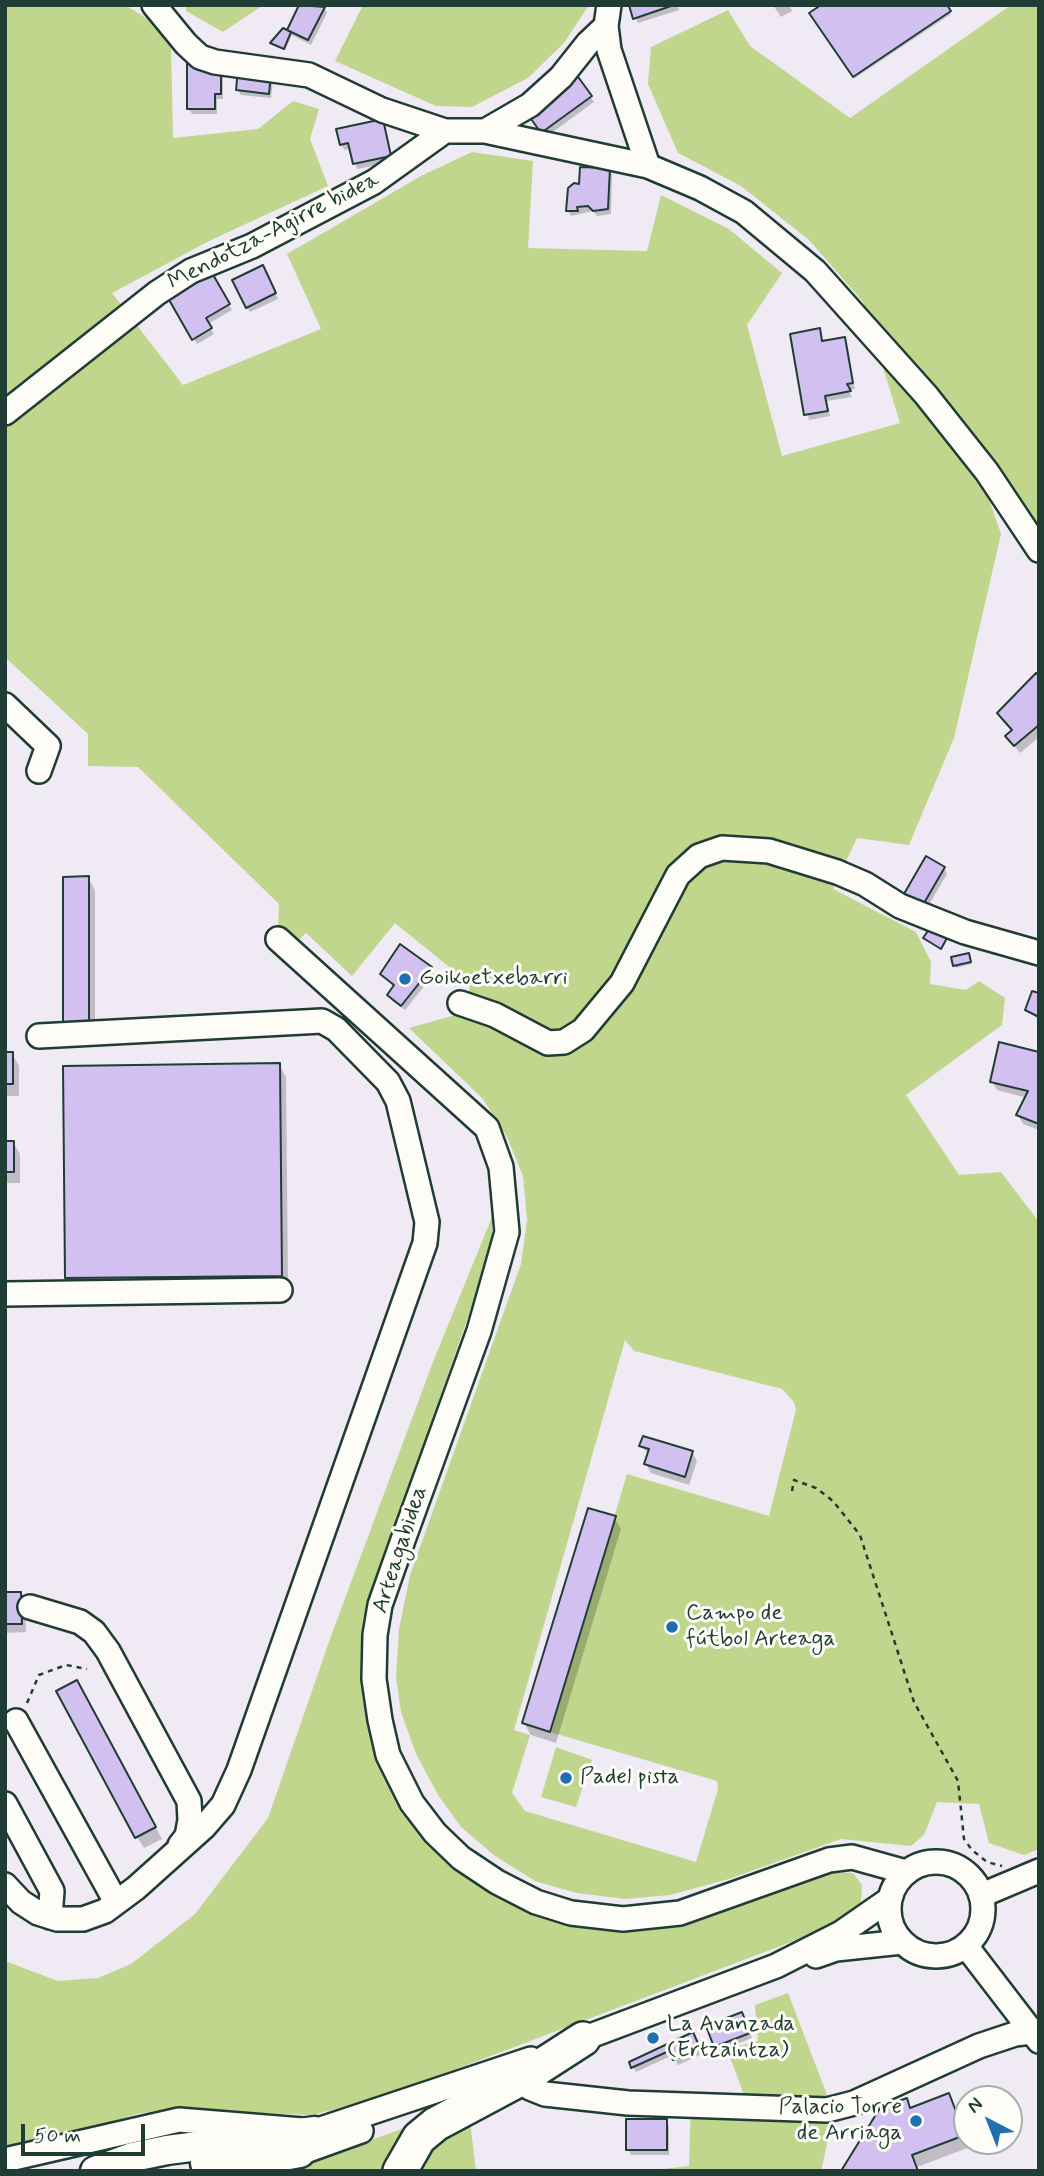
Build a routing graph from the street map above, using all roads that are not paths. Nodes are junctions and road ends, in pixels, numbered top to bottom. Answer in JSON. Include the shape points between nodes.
{"nodes":[{"id":1,"x":154,"y":5,"type":"edge"},
{"id":2,"x":608,"y":16,"type":"edge"},
{"id":3,"x":445,"y":131,"type":"junction"},
{"id":4,"x":485,"y":131,"type":"junction"},
{"id":5,"x":648,"y":166,"type":"junction"},
{"id":6,"x":5,"y":413,"type":"edge"},
{"id":7,"x":1039,"y":550,"type":"edge"},
{"id":8,"x":5,"y":705,"type":"edge"},
{"id":9,"x":39,"y":771,"type":"dead end"},
{"id":10,"x":278,"y":939,"type":"dead end"},
{"id":11,"x":1039,"y":953,"type":"edge"},
{"id":12,"x":460,"y":1003,"type":"dead end"},
{"id":13,"x":40,"y":1036,"type":"dead end"},
{"id":14,"x":280,"y":1290,"type":"dead end"},
{"id":15,"x":6,"y":1294,"type":"edge"},
{"id":16,"x":30,"y":1607,"type":"dead end"},
{"id":17,"x":16,"y":1721,"type":"road end"},
{"id":18,"x":5,"y":1804,"type":"edge"},
{"id":19,"x":172,"y":1856,"type":"junction"},
{"id":20,"x":1039,"y":1871,"type":"edge"},
{"id":21,"x":906,"y":1872,"type":"junction"},
{"id":22,"x":5,"y":1885,"type":"edge"},
{"id":23,"x":982,"y":1895,"type":"junction"},
{"id":24,"x":890,"y":1899,"type":"junction"},
{"id":25,"x":116,"y":1902,"type":"junction"},
{"id":26,"x":50,"y":1917,"type":"junction"},
{"id":27,"x":902,"y":1942,"type":"junction"},
{"id":28,"x":967,"y":1946,"type":"junction"},
{"id":29,"x":776,"y":1965,"type":"junction"},
{"id":30,"x":1036,"y":2035,"type":"edge"},
{"id":31,"x":583,"y":2039,"type":"joint"},
{"id":32,"x":511,"y":2074,"type":"junction"},
{"id":33,"x":162,"y":2126,"type":"junction"},
{"id":34,"x":307,"y":2142,"type":"junction"},
{"id":35,"x":236,"y":2143,"type":"junction"},
{"id":36,"x":5,"y":2160,"type":"edge"},
{"id":37,"x":95,"y":2171,"type":"edge"},
{"id":38,"x":119,"y":2171,"type":"edge"},
{"id":39,"x":400,"y":2171,"type":"edge"}],
"edges":[{"from":1,"to":3,"type":"street","via":[[200,57],[309,75],[382,110]]},
{"from":2,"to":4,"type":"street","via":[[561,77],[530,104]]},
{"from":2,"to":5,"type":"street","via":[[609,50]]},
{"from":3,"to":4,"type":"street"},
{"from":3,"to":6,"type":"street","name":"Mendotza-Agirre bidea","via":[[374,182],[253,246],[191,271]]},
{"from":4,"to":5,"type":"street"},
{"from":5,"to":7,"type":"street","via":[[744,212],[815,271],[926,395],[987,472]]},
{"from":8,"to":9,"type":"street","via":[[48,746]]},
{"from":10,"to":21,"type":"street","name":"Arteagabidea","via":[[487,1128],[501,1167],[507,1232],[479,1331],[380,1605],[375,1635],[374,1679],[380,1720],[388,1755],[412,1803],[461,1858],[527,1897],[571,1913],[623,1919],[680,1913],[829,1860],[852,1857]]},
{"from":11,"to":12,"type":"street","via":[[911,911],[837,872],[769,851],[722,848],[699,856],[678,875],[622,983],[583,1030],[564,1042],[548,1043],[495,1015]]},
{"from":13,"to":19,"type":"street","via":[[321,1021],[336,1029],[388,1082],[398,1101],[427,1222],[425,1243],[239,1770],[223,1805]]},
{"from":14,"to":15,"type":"street"},
{"from":16,"to":19,"type":"street","via":[[80,1622],[108,1651],[189,1801],[187,1836]]},
{"from":17,"to":25,"type":"street"},
{"from":18,"to":26,"type":"street","via":[[52,1891]]},
{"from":19,"to":25,"type":"street"},
{"from":20,"to":23,"type":"street"},
{"from":21,"to":23,"type":"street","via":[[930,1862],[956,1866],[967,1873]]},
{"from":21,"to":24,"type":"street"},
{"from":22,"to":26,"type":"street","via":[[21,1902]]},
{"from":23,"to":28,"type":"street","via":[[982,1923]]},
{"from":24,"to":27,"type":"street","via":[[891,1922]]},
{"from":24,"to":29,"type":"street","via":[[841,1933]]},
{"from":25,"to":26,"type":"street","via":[[83,1919]]},
{"from":27,"to":28,"type":"street","via":[[926,1956],[947,1955]]},
{"from":27,"to":29,"type":"street","via":[[836,1950]]},
{"from":28,"to":30,"type":"street"},
{"from":29,"to":31,"type":"street"},
{"from":30,"to":32,"type":"street","via":[[1015,2034],[979,2046],[854,2103],[827,2110],[628,2103],[545,2094]]},
{"from":31,"to":32,"type":"highway"},
{"from":32,"to":34,"type":"street","via":[[407,2114]]},
{"from":32,"to":39,"type":"highway","via":[[419,2138]]},
{"from":33,"to":34,"type":"street","via":[[179,2120]]},
{"from":33,"to":35,"type":"street"},
{"from":33,"to":36,"type":"street"},
{"from":34,"to":35,"type":"main road"},
{"from":34,"to":38,"type":"main road","via":[[256,2161],[158,2163]]},
{"from":35,"to":37,"type":"main road","via":[[167,2150]]}]}
